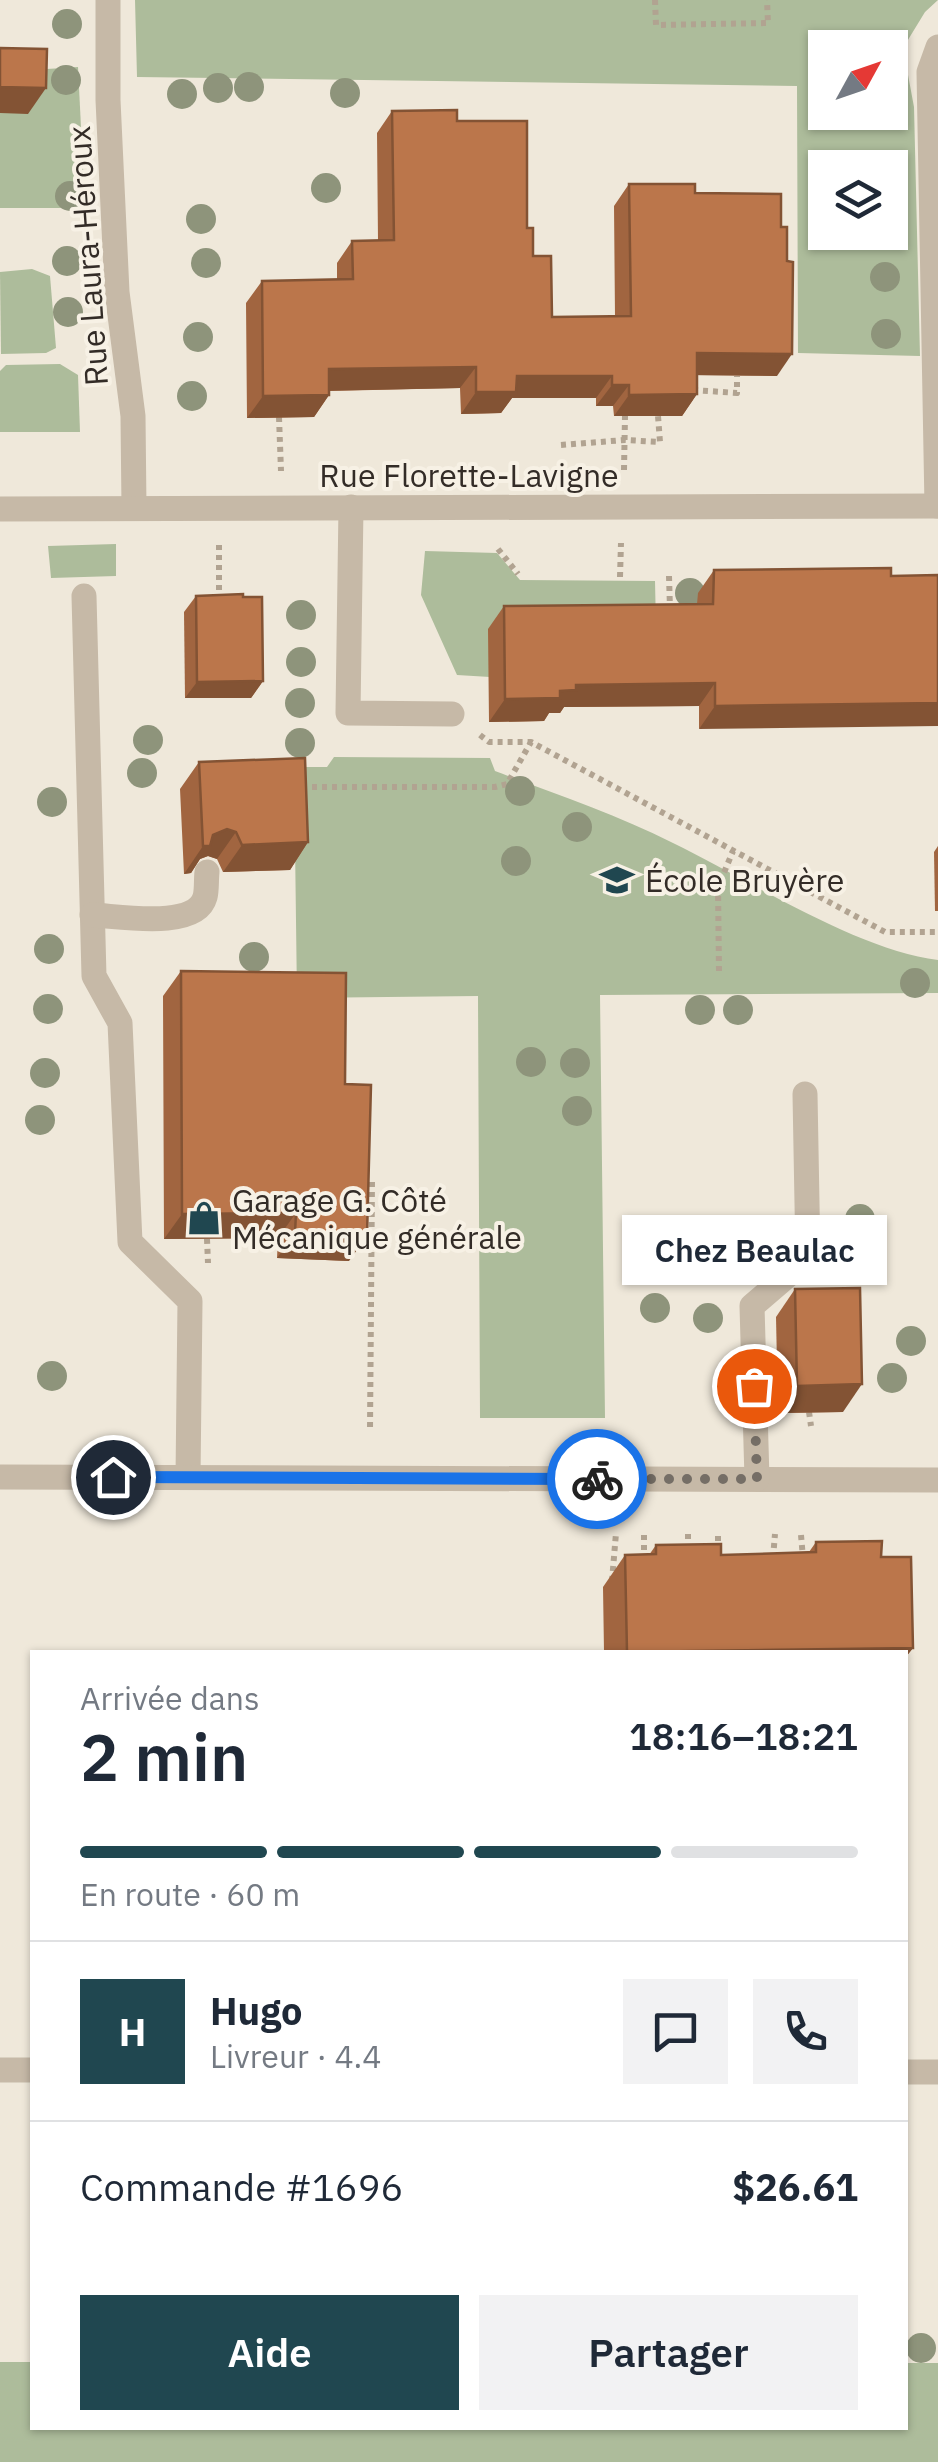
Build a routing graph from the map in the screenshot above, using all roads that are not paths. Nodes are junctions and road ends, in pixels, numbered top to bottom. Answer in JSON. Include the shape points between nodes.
{"nodes":[{"id":1,"x":108,"y":0,"type":"edge"},
{"id":2,"x":938,"y":47,"type":"edge"},
{"id":3,"x":938,"y":506,"type":"edge"},
{"id":4,"x":134,"y":508,"type":"junction"},
{"id":5,"x":351,"y":508,"type":"junction"},
{"id":6,"x":0,"y":509,"type":"edge"},
{"id":7,"x":84,"y":596,"type":"dead end"},
{"id":8,"x":452,"y":714,"type":"road end"},
{"id":9,"x":206,"y":872,"type":"edge"},
{"id":10,"x":92,"y":915,"type":"junction"},
{"id":11,"x":805,"y":1094,"type":"dead end"},
{"id":12,"x":0,"y":1476,"type":"edge"},
{"id":13,"x":188,"y":1477,"type":"junction"},
{"id":14,"x":757,"y":1479,"type":"junction"},
{"id":15,"x":938,"y":1480,"type":"edge"},
{"id":16,"x":0,"y":2070,"type":"edge"},
{"id":17,"x":30,"y":2070,"type":"edge"},
{"id":18,"x":908,"y":2072,"type":"edge"},
{"id":19,"x":938,"y":2072,"type":"edge"}],
"edges":[{"from":1,"to":4,"type":"street","name":"Rue Laura-Héroux","via":[[117,292],[132,416]]},
{"from":2,"to":3,"type":"street","via":[[929,72]]},
{"from":3,"to":5,"type":"street","name":"Rue Florette-Lavigne"},
{"from":4,"to":5,"type":"street","name":"Rue Florette-Lavigne"},
{"from":4,"to":6,"type":"street","name":"Rue Florette-Lavigne"},
{"from":5,"to":8,"type":"street","via":[[348,714]]},
{"from":7,"to":10,"type":"street"},
{"from":9,"to":10,"type":"street","via":[[205,899],[195,912]]},
{"from":10,"to":13,"type":"street","via":[[94,976],[120,1022],[130,1242],[190,1301]]},
{"from":11,"to":14,"type":"street","via":[[808,1258],[752,1306]]},
{"from":12,"to":13,"type":"street"},
{"from":13,"to":14,"type":"street"},
{"from":14,"to":15,"type":"street"},
{"from":16,"to":17,"type":"street"},
{"from":18,"to":19,"type":"street"}]}
